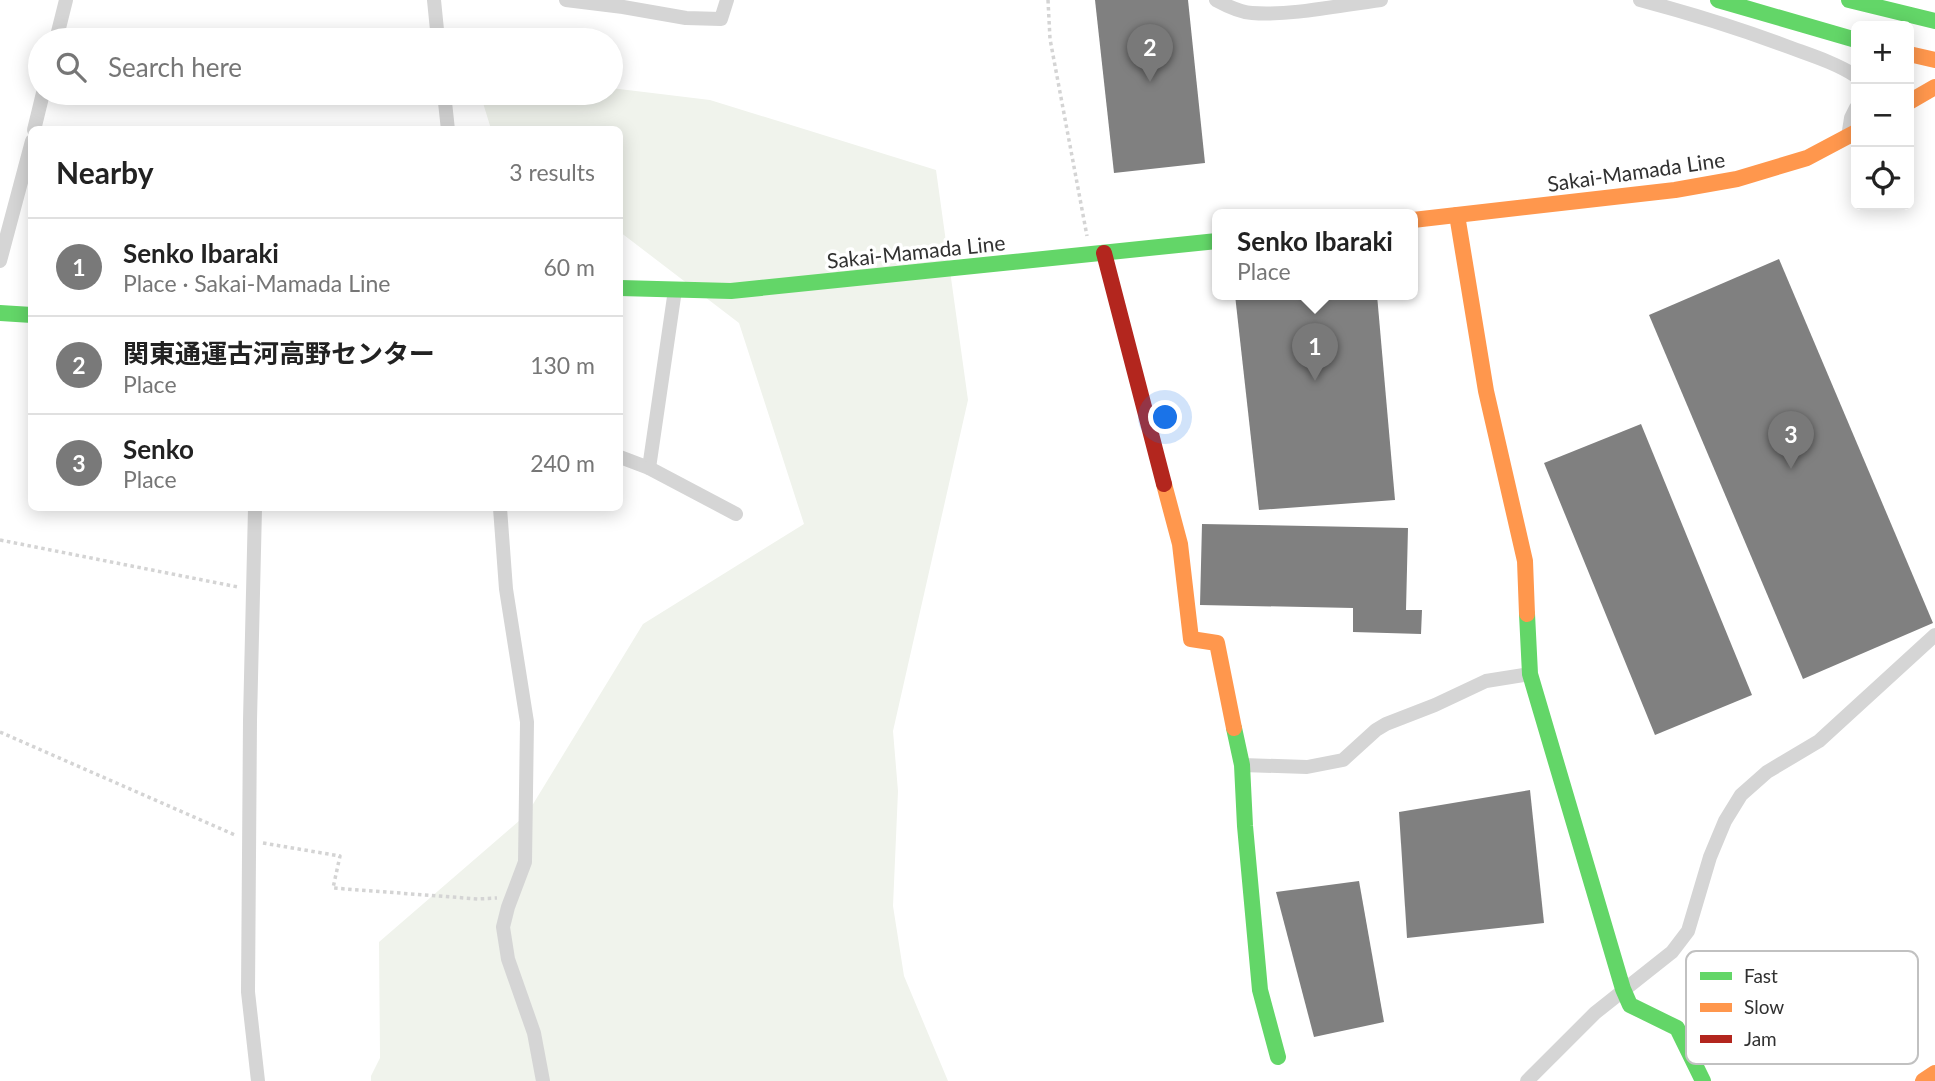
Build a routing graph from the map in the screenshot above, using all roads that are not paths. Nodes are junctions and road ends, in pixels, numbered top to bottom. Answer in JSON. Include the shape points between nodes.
{"nodes":[{"id":1,"x":66,"y":0,"type":"edge"},
{"id":2,"x":433,"y":0,"type":"edge"},
{"id":3,"x":566,"y":0,"type":"edge"},
{"id":4,"x":727,"y":0,"type":"edge"},
{"id":5,"x":1216,"y":0,"type":"edge"},
{"id":6,"x":1381,"y":0,"type":"edge"},
{"id":7,"x":1640,"y":0,"type":"edge"},
{"id":8,"x":1718,"y":0,"type":"edge"},
{"id":9,"x":1849,"y":0,"type":"edge"},
{"id":10,"x":1935,"y":21,"type":"edge"},
{"id":11,"x":59,"y":28,"type":"edge"},
{"id":12,"x":436,"y":28,"type":"edge"},
{"id":13,"x":1851,"y":39,"type":"edge"},
{"id":14,"x":1914,"y":55,"type":"edge"},
{"id":15,"x":1935,"y":60,"type":"edge"},
{"id":16,"x":1851,"y":73,"type":"edge"},
{"id":17,"x":1935,"y":87,"type":"edge"},
{"id":18,"x":1914,"y":99,"type":"edge"},
{"id":19,"x":40,"y":105,"type":"edge"},
{"id":20,"x":445,"y":105,"type":"edge"},
{"id":21,"x":35,"y":126,"type":"edge"},
{"id":22,"x":448,"y":126,"type":"edge"},
{"id":23,"x":1851,"y":135,"type":"edge"},
{"id":24,"x":28,"y":156,"type":"edge"},
{"id":25,"x":1457,"y":215,"type":"junction"},
{"id":26,"x":1418,"y":219,"type":"edge"},
{"id":27,"x":1212,"y":242,"type":"edge"},
{"id":28,"x":1097,"y":253,"type":"junction"},
{"id":29,"x":0,"y":261,"type":"edge"},
{"id":30,"x":623,"y":288,"type":"edge"},
{"id":31,"x":675,"y":290,"type":"junction"},
{"id":32,"x":0,"y":313,"type":"edge"},
{"id":33,"x":28,"y":315,"type":"edge"},
{"id":34,"x":623,"y":458,"type":"edge"},
{"id":35,"x":649,"y":468,"type":"junction"},
{"id":36,"x":255,"y":511,"type":"edge"},
{"id":37,"x":500,"y":511,"type":"edge"},
{"id":38,"x":736,"y":514,"type":"dead end"},
{"id":39,"x":1935,"y":635,"type":"edge"},
{"id":40,"x":1530,"y":674,"type":"junction"},
{"id":41,"x":1242,"y":765,"type":"junction"},
{"id":42,"x":1623,"y":989,"type":"junction"},
{"id":43,"x":1686,"y":1046,"type":"edge"},
{"id":44,"x":1278,"y":1057,"type":"dead end"},
{"id":45,"x":1695,"y":1064,"type":"edge"},
{"id":46,"x":1935,"y":1073,"type":"edge"},
{"id":47,"x":258,"y":1081,"type":"edge"},
{"id":48,"x":543,"y":1081,"type":"edge"},
{"id":49,"x":1527,"y":1081,"type":"edge"},
{"id":50,"x":1703,"y":1081,"type":"edge"},
{"id":51,"x":1923,"y":1081,"type":"edge"}],
"edges":[{"from":1,"to":11,"type":"street"},
{"from":2,"to":12,"type":"street"},
{"from":3,"to":4,"type":"street","via":[[720,19]]},
{"from":5,"to":6,"type":"street","via":[[1251,13]]},
{"from":7,"to":16,"type":"street","via":[[1750,33]]},
{"from":8,"to":13,"type":"main road"},
{"from":9,"to":10,"type":"main road"},
{"from":14,"to":15,"type":"main road"},
{"from":17,"to":18,"type":"main road"},
{"from":19,"to":21,"type":"street"},
{"from":20,"to":22,"type":"street"},
{"from":23,"to":25,"type":"main road","name":"Sakai-Mamada Line","via":[[1807,158],[1737,179]]},
{"from":24,"to":29,"type":"street"},
{"from":25,"to":26,"type":"main road","name":"Sakai-Mamada Line"},
{"from":25,"to":40,"type":"main road","via":[[1486,391],[1525,561]]},
{"from":27,"to":28,"type":"main road","name":"Sakai-Mamada Line"},
{"from":28,"to":31,"type":"main road","name":"Sakai-Mamada Line","via":[[730,291]]},
{"from":28,"to":41,"type":"main road","via":[[1180,544],[1191,639],[1217,643]]},
{"from":30,"to":31,"type":"main road","name":"Sakai-Mamada Line"},
{"from":31,"to":35,"type":"street"},
{"from":32,"to":33,"type":"main road"},
{"from":34,"to":35,"type":"street"},
{"from":35,"to":38,"type":"street"},
{"from":36,"to":47,"type":"street","via":[[248,992]]},
{"from":37,"to":48,"type":"street","via":[[506,589],[527,722],[526,862],[503,927]]},
{"from":39,"to":42,"type":"street","via":[[1819,741],[1768,772],[1741,796],[1710,857],[1688,931],[1672,952]]},
{"from":40,"to":41,"type":"street","via":[[1486,681],[1386,724],[1343,760],[1307,767]]},
{"from":40,"to":42,"type":"main road"},
{"from":41,"to":44,"type":"main road","via":[[1260,990]]},
{"from":42,"to":43,"type":"main road","via":[[1630,1005],[1677,1028]]},
{"from":42,"to":49,"type":"street"},
{"from":45,"to":50,"type":"main road"},
{"from":46,"to":51,"type":"main road"}]}
